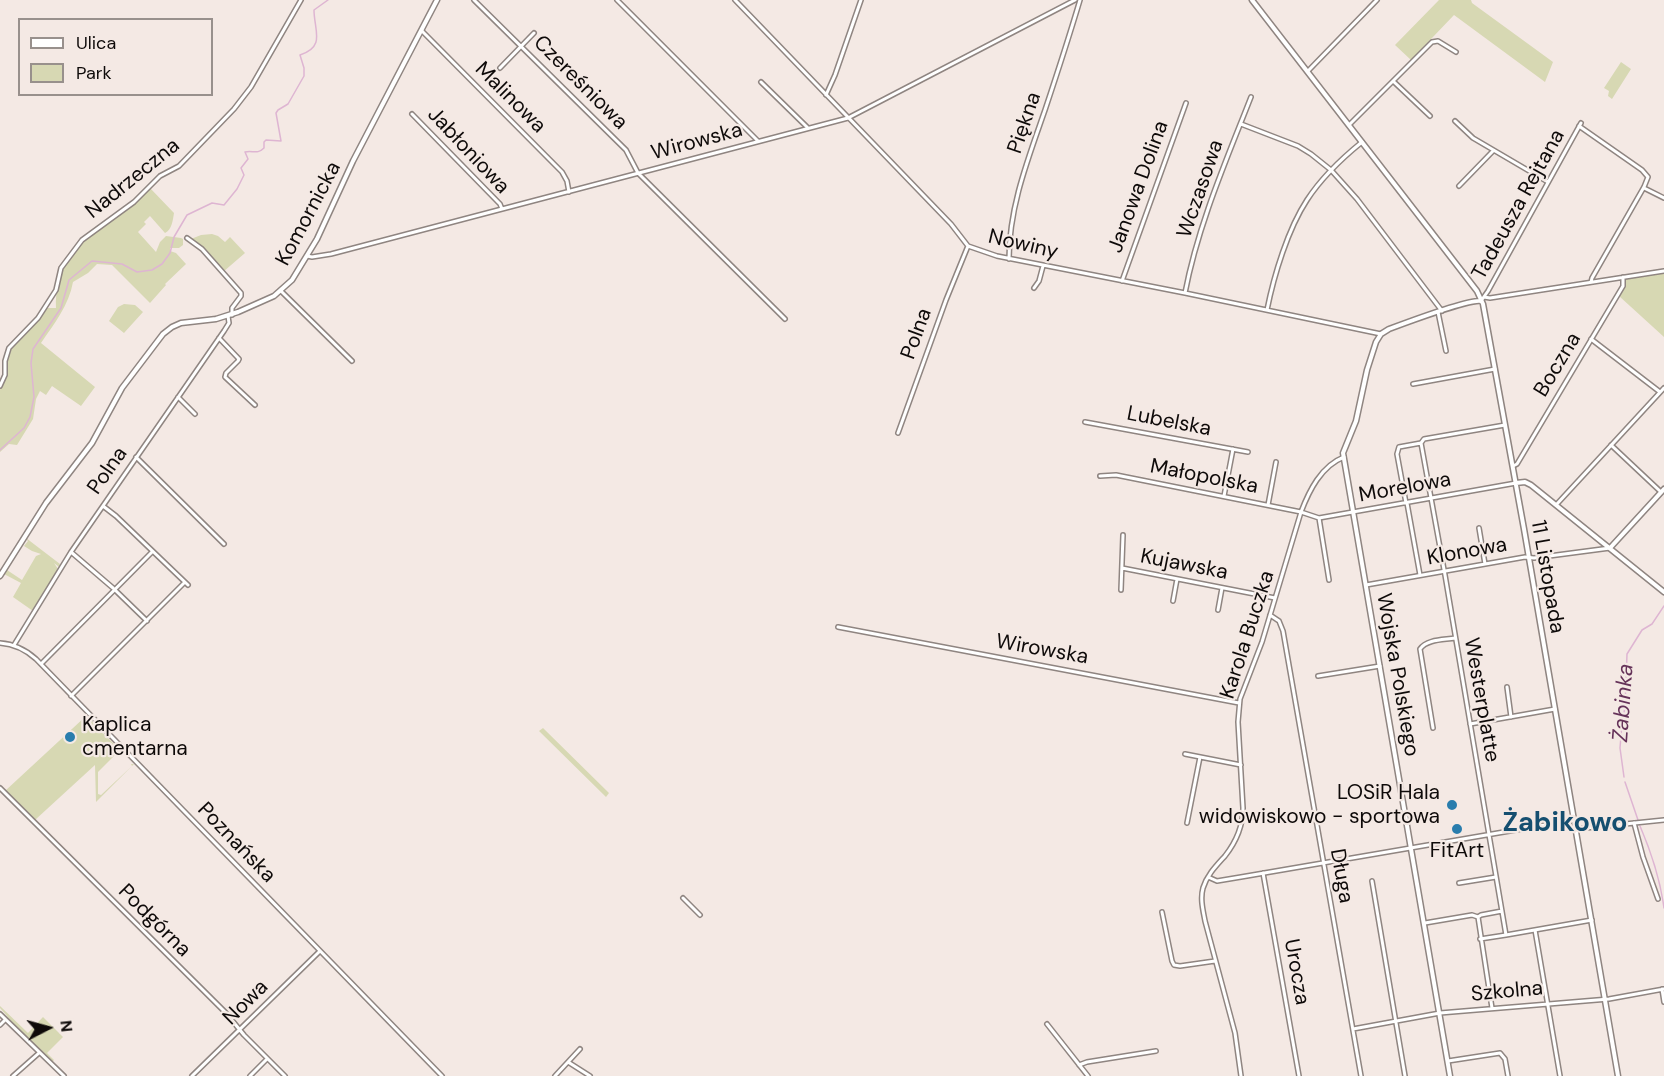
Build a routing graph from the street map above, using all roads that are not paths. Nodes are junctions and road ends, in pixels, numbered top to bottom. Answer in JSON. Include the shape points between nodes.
{"nodes":[{"id":1,"x":301,"y":0,"type":"edge"},
{"id":2,"x":437,"y":0,"type":"edge"},
{"id":3,"x":474,"y":0,"type":"edge"},
{"id":4,"x":617,"y":0,"type":"edge"},
{"id":5,"x":735,"y":0,"type":"edge"},
{"id":6,"x":861,"y":0,"type":"edge"},
{"id":7,"x":1075,"y":0,"type":"edge"},
{"id":8,"x":1080,"y":0,"type":"edge"},
{"id":9,"x":1252,"y":0,"type":"edge"},
{"id":10,"x":1377,"y":0,"type":"edge"},
{"id":11,"x":422,"y":31,"type":"junction"},
{"id":12,"x":534,"y":33,"type":"dead end"},
{"id":13,"x":521,"y":46,"type":"junction"},
{"id":14,"x":1456,"y":52,"type":"dead end"},
{"id":15,"x":500,"y":68,"type":"dead end"},
{"id":16,"x":1308,"y":71,"type":"junction"},
{"id":17,"x":1393,"y":81,"type":"junction"},
{"id":18,"x":761,"y":82,"type":"dead end"},
{"id":19,"x":826,"y":95,"type":"junction"},
{"id":20,"x":1251,"y":97,"type":"dead end"},
{"id":21,"x":1186,"y":103,"type":"dead end"},
{"id":22,"x":412,"y":114,"type":"dead end"},
{"id":23,"x":1430,"y":117,"type":"dead end"},
{"id":24,"x":848,"y":118,"type":"junction"},
{"id":25,"x":1455,"y":121,"type":"dead end"},
{"id":26,"x":1241,"y":124,"type":"junction"},
{"id":27,"x":1349,"y":125,"type":"junction"},
{"id":28,"x":808,"y":128,"type":"junction"},
{"id":29,"x":758,"y":141,"type":"junction"},
{"id":30,"x":1362,"y":142,"type":"junction"},
{"id":31,"x":1493,"y":150,"type":"junction"},
{"id":32,"x":1331,"y":170,"type":"junction"},
{"id":33,"x":638,"y":173,"type":"junction"},
{"id":34,"x":1548,"y":182,"type":"junction"},
{"id":35,"x":1459,"y":186,"type":"dead end"},
{"id":36,"x":1644,"y":188,"type":"junction"},
{"id":37,"x":569,"y":192,"type":"junction"},
{"id":38,"x":1664,"y":198,"type":"edge"},
{"id":39,"x":502,"y":209,"type":"junction"},
{"id":40,"x":187,"y":238,"type":"dead end"},
{"id":41,"x":968,"y":246,"type":"junction"},
{"id":42,"x":306,"y":256,"type":"junction"},
{"id":43,"x":1009,"y":259,"type":"junction"},
{"id":44,"x":1043,"y":266,"type":"junction"},
{"id":45,"x":1664,"y":271,"type":"edge"},
{"id":46,"x":1623,"y":277,"type":"junction"},
{"id":47,"x":1122,"y":281,"type":"junction"},
{"id":48,"x":1591,"y":282,"type":"junction"},
{"id":49,"x":1034,"y":288,"type":"dead end"},
{"id":50,"x":281,"y":291,"type":"junction"},
{"id":51,"x":1185,"y":293,"type":"junction"},
{"id":52,"x":1483,"y":299,"type":"junction"},
{"id":53,"x":1267,"y":310,"type":"junction"},
{"id":54,"x":1440,"y":312,"type":"junction"},
{"id":55,"x":230,"y":316,"type":"junction"},
{"id":56,"x":785,"y":320,"type":"dead end"},
{"id":57,"x":1381,"y":334,"type":"junction"},
{"id":58,"x":219,"y":338,"type":"junction"},
{"id":59,"x":1591,"y":339,"type":"junction"},
{"id":60,"x":1446,"y":351,"type":"dead end"},
{"id":61,"x":352,"y":361,"type":"dead end"},
{"id":62,"x":1495,"y":369,"type":"junction"},
{"id":63,"x":1413,"y":384,"type":"dead end"},
{"id":64,"x":0,"y":386,"type":"edge"},
{"id":65,"x":1664,"y":388,"type":"edge"},
{"id":66,"x":1660,"y":392,"type":"junction"},
{"id":67,"x":178,"y":397,"type":"junction"},
{"id":68,"x":255,"y":405,"type":"dead end"},
{"id":69,"x":195,"y":414,"type":"dead end"},
{"id":70,"x":1085,"y":422,"type":"dead end"},
{"id":71,"x":1505,"y":425,"type":"junction"},
{"id":72,"x":900,"y":431,"type":"dead end"},
{"id":73,"x":1421,"y":443,"type":"junction"},
{"id":74,"x":1611,"y":445,"type":"junction"},
{"id":75,"x":1233,"y":449,"type":"junction"},
{"id":76,"x":1248,"y":452,"type":"dead end"},
{"id":77,"x":136,"y":457,"type":"junction"},
{"id":78,"x":1341,"y":458,"type":"junction"},
{"id":79,"x":1275,"y":462,"type":"dead end"},
{"id":80,"x":1513,"y":466,"type":"junction"},
{"id":81,"x":1100,"y":476,"type":"dead end"},
{"id":82,"x":1515,"y":483,"type":"junction"},
{"id":83,"x":1663,"y":491,"type":"edge"},
{"id":84,"x":1224,"y":496,"type":"junction"},
{"id":85,"x":1431,"y":498,"type":"junction"},
{"id":86,"x":1407,"y":503,"type":"junction"},
{"id":87,"x":1556,"y":505,"type":"junction"},
{"id":88,"x":103,"y":506,"type":"junction"},
{"id":89,"x":1268,"y":506,"type":"junction"},
{"id":90,"x":1301,"y":512,"type":"junction"},
{"id":91,"x":1353,"y":513,"type":"junction"},
{"id":92,"x":1319,"y":518,"type":"junction"},
{"id":93,"x":1479,"y":528,"type":"dead end"},
{"id":94,"x":1123,"y":535,"type":"dead end"},
{"id":95,"x":224,"y":544,"type":"dead end"},
{"id":96,"x":1610,"y":548,"type":"junction"},
{"id":97,"x":71,"y":552,"type":"junction"},
{"id":98,"x":152,"y":552,"type":"junction"},
{"id":99,"x":1529,"y":557,"type":"junction"},
{"id":100,"x":1485,"y":564,"type":"junction"},
{"id":101,"x":1122,"y":568,"type":"junction"},
{"id":102,"x":1444,"y":571,"type":"junction"},
{"id":103,"x":1420,"y":575,"type":"junction"},
{"id":104,"x":0,"y":576,"type":"edge"},
{"id":105,"x":1177,"y":579,"type":"junction"},
{"id":106,"x":1329,"y":579,"type":"dead end"},
{"id":107,"x":1366,"y":585,"type":"junction"},
{"id":108,"x":1222,"y":588,"type":"junction"},
{"id":109,"x":115,"y":590,"type":"junction"},
{"id":110,"x":1121,"y":590,"type":"dead end"},
{"id":111,"x":1664,"y":592,"type":"edge"},
{"id":112,"x":1275,"y":598,"type":"junction"},
{"id":113,"x":1173,"y":601,"type":"dead end"},
{"id":114,"x":1218,"y":610,"type":"dead end"},
{"id":115,"x":1270,"y":615,"type":"junction"},
{"id":116,"x":147,"y":621,"type":"junction"},
{"id":117,"x":838,"y":627,"type":"dead end"},
{"id":118,"x":1455,"y":638,"type":"junction"},
{"id":119,"x":0,"y":641,"type":"edge"},
{"id":120,"x":14,"y":645,"type":"junction"},
{"id":121,"x":41,"y":664,"type":"junction"},
{"id":122,"x":1380,"y":666,"type":"junction"},
{"id":123,"x":1318,"y":676,"type":"dead end"},
{"id":124,"x":1507,"y":687,"type":"dead end"},
{"id":125,"x":72,"y":696,"type":"junction"},
{"id":126,"x":1239,"y":703,"type":"junction"},
{"id":127,"x":1555,"y":710,"type":"junction"},
{"id":128,"x":1511,"y":717,"type":"junction"},
{"id":129,"x":1470,"y":724,"type":"junction"},
{"id":130,"x":1433,"y":728,"type":"dead end"},
{"id":131,"x":1185,"y":754,"type":"dead end"},
{"id":132,"x":1200,"y":757,"type":"junction"},
{"id":133,"x":1241,"y":765,"type":"junction"},
{"id":134,"x":0,"y":788,"type":"edge"},
{"id":135,"x":1574,"y":820,"type":"junction"},
{"id":136,"x":1664,"y":820,"type":"edge"},
{"id":137,"x":1187,"y":823,"type":"dead end"},
{"id":138,"x":1634,"y":823,"type":"junction"},
{"id":139,"x":1576,"y":829,"type":"junction"},
{"id":140,"x":1489,"y":835,"type":"junction"},
{"id":141,"x":1412,"y":849,"type":"junction"},
{"id":142,"x":1323,"y":863,"type":"junction"},
{"id":143,"x":1263,"y":873,"type":"junction"},
{"id":144,"x":1208,"y":877,"type":"junction"},
{"id":145,"x":1496,"y":877,"type":"junction"},
{"id":146,"x":1372,"y":881,"type":"dead end"},
{"id":147,"x":1459,"y":883,"type":"dead end"},
{"id":148,"x":683,"y":898,"type":"dead end"},
{"id":149,"x":1658,"y":898,"type":"dead end"},
{"id":150,"x":1502,"y":911,"type":"junction"},
{"id":151,"x":1162,"y":912,"type":"dead end"},
{"id":152,"x":700,"y":915,"type":"dead end"},
{"id":153,"x":1478,"y":917,"type":"junction"},
{"id":154,"x":1592,"y":920,"type":"junction"},
{"id":155,"x":1425,"y":923,"type":"junction"},
{"id":156,"x":1535,"y":930,"type":"junction"},
{"id":157,"x":1506,"y":935,"type":"junction"},
{"id":158,"x":1480,"y":939,"type":"junction"},
{"id":159,"x":320,"y":951,"type":"junction"},
{"id":160,"x":1215,"y":961,"type":"junction"},
{"id":161,"x":1663,"y":989,"type":"edge"},
{"id":162,"x":1605,"y":999,"type":"junction"},
{"id":163,"x":1664,"y":1002,"type":"edge"},
{"id":164,"x":1547,"y":1004,"type":"junction"},
{"id":165,"x":1492,"y":1008,"type":"junction"},
{"id":166,"x":1440,"y":1013,"type":"junction"},
{"id":167,"x":0,"y":1014,"type":"edge"},
{"id":168,"x":5,"y":1020,"type":"junction"},
{"id":169,"x":1396,"y":1021,"type":"junction"},
{"id":170,"x":1047,"y":1024,"type":"dead end"},
{"id":171,"x":0,"y":1025,"type":"edge"},
{"id":172,"x":1353,"y":1029,"type":"junction"},
{"id":173,"x":240,"y":1030,"type":"junction"},
{"id":174,"x":580,"y":1049,"type":"dead end"},
{"id":175,"x":1156,"y":1051,"type":"dead end"},
{"id":176,"x":39,"y":1053,"type":"junction"},
{"id":177,"x":267,"y":1059,"type":"junction"},
{"id":178,"x":1450,"y":1060,"type":"junction"},
{"id":179,"x":568,"y":1062,"type":"junction"},
{"id":180,"x":1079,"y":1065,"type":"junction"},
{"id":181,"x":13,"y":1076,"type":"edge"},
{"id":182,"x":64,"y":1076,"type":"edge"},
{"id":183,"x":192,"y":1076,"type":"edge"},
{"id":184,"x":250,"y":1076,"type":"edge"},
{"id":185,"x":285,"y":1076,"type":"edge"},
{"id":186,"x":442,"y":1076,"type":"edge"},
{"id":187,"x":555,"y":1076,"type":"edge"},
{"id":188,"x":590,"y":1076,"type":"edge"},
{"id":189,"x":1088,"y":1076,"type":"edge"},
{"id":190,"x":1241,"y":1076,"type":"edge"},
{"id":191,"x":1299,"y":1076,"type":"edge"},
{"id":192,"x":1361,"y":1076,"type":"edge"},
{"id":193,"x":1405,"y":1076,"type":"edge"},
{"id":194,"x":1450,"y":1076,"type":"edge"},
{"id":195,"x":1508,"y":1076,"type":"edge"},
{"id":196,"x":1560,"y":1076,"type":"edge"},
{"id":197,"x":1618,"y":1076,"type":"edge"}],
"edges":[{"from":1,"to":64,"type":"street","name":"Nadrzeczna","via":[[234,109],[183,162],[82,240],[61,268],[56,290],[38,318],[9,348]]},
{"from":2,"to":11,"type":"street","name":"Komornicka"},
{"from":3,"to":13,"type":"street","name":"Czereśniowa"},
{"from":4,"to":29,"type":"street"},
{"from":5,"to":19,"type":"street","name":"Nowiny"},
{"from":6,"to":19,"type":"street"},
{"from":7,"to":24,"type":"street","name":"Wirowska"},
{"from":8,"to":43,"type":"street","name":"Piękna","via":[[1022,176]]},
{"from":9,"to":16,"type":"street","name":"11 Listopada"},
{"from":10,"to":16,"type":"street"},
{"from":11,"to":37,"type":"street","name":"Malinowa","via":[[562,172]]},
{"from":11,"to":42,"type":"street","name":"Komornicka"},
{"from":12,"to":13,"type":"street"},
{"from":13,"to":15,"type":"street"},
{"from":13,"to":33,"type":"street","name":"Czereśniowa","via":[[626,150]]},
{"from":14,"to":17,"type":"street","via":[[1434,41]]},
{"from":16,"to":27,"type":"street","name":"11 Listopada"},
{"from":17,"to":23,"type":"street"},
{"from":17,"to":27,"type":"street"},
{"from":18,"to":28,"type":"street"},
{"from":19,"to":24,"type":"street","name":"Nowiny"},
{"from":20,"to":26,"type":"street","name":"Wczasowa"},
{"from":21,"to":47,"type":"street","name":"Janowa Dolina"},
{"from":22,"to":39,"type":"street","name":"Jabłoniowa"},
{"from":24,"to":28,"type":"street","name":"Wirowska"},
{"from":24,"to":41,"type":"street","name":"Nowiny"},
{"from":25,"to":31,"type":"street"},
{"from":26,"to":32,"type":"street","via":[[1298,146]]},
{"from":26,"to":51,"type":"street","name":"Wczasowa","via":[[1196,247]]},
{"from":27,"to":30,"type":"street","name":"11 Listopada"},
{"from":28,"to":29,"type":"street","name":"Wirowska"},
{"from":29,"to":33,"type":"street","name":"Wirowska"},
{"from":30,"to":32,"type":"street"},
{"from":30,"to":52,"type":"street","name":"11 Listopada"},
{"from":31,"to":34,"type":"street"},
{"from":31,"to":35,"type":"street"},
{"from":32,"to":53,"type":"street","via":[[1299,215],[1274,278]]},
{"from":32,"to":54,"type":"street","via":[[1354,195]]},
{"from":33,"to":37,"type":"street","name":"Wirowska"},
{"from":33,"to":56,"type":"street","name":"Czereśniowa"},
{"from":34,"to":36,"type":"street","name":"Tadeusza Rejtana","via":[[1580,124],[1646,173]]},
{"from":34,"to":52,"type":"street","name":"Tadeusza Rejtana"},
{"from":36,"to":38,"type":"street"},
{"from":36,"to":48,"type":"street"},
{"from":37,"to":39,"type":"street","name":"Wirowska"},
{"from":39,"to":42,"type":"street","name":"Wirowska","via":[[331,254]]},
{"from":40,"to":55,"type":"street","name":"Polna","via":[[202,249],[240,292]]},
{"from":41,"to":43,"type":"street","name":"Nowiny"},
{"from":41,"to":72,"type":"street","name":"Polna"},
{"from":42,"to":50,"type":"street","name":"Komornicka"},
{"from":43,"to":44,"type":"street","name":"Nowiny"},
{"from":44,"to":47,"type":"street","name":"Nowiny"},
{"from":44,"to":49,"type":"street"},
{"from":45,"to":46,"type":"street"},
{"from":46,"to":48,"type":"street"},
{"from":46,"to":59,"type":"street","name":"Boczna","via":[[1623,286]]},
{"from":47,"to":51,"type":"street","name":"Nowiny"},
{"from":48,"to":52,"type":"street"},
{"from":50,"to":55,"type":"street","name":"Komornicka"},
{"from":50,"to":61,"type":"street"},
{"from":51,"to":53,"type":"street","name":"Nowiny"},
{"from":52,"to":54,"type":"street"},
{"from":52,"to":62,"type":"street","name":"11 Listopada"},
{"from":53,"to":57,"type":"street","name":"Nowiny"},
{"from":54,"to":57,"type":"street"},
{"from":54,"to":60,"type":"street"},
{"from":55,"to":58,"type":"street","name":"Polna"},
{"from":55,"to":104,"type":"street","name":"Komornicka","via":[[181,323],[161,336],[122,388],[92,442],[46,503]]},
{"from":57,"to":78,"type":"street"},
{"from":58,"to":67,"type":"street","name":"Polna"},
{"from":58,"to":68,"type":"street","via":[[238,359],[225,377]]},
{"from":59,"to":66,"type":"street"},
{"from":59,"to":80,"type":"street","name":"Boczna"},
{"from":62,"to":63,"type":"street"},
{"from":62,"to":71,"type":"street","name":"11 Listopada"},
{"from":65,"to":66,"type":"street"},
{"from":66,"to":74,"type":"street"},
{"from":67,"to":69,"type":"street"},
{"from":67,"to":77,"type":"street","name":"Polna"},
{"from":70,"to":75,"type":"street","name":"Lubelska"},
{"from":71,"to":73,"type":"street","via":[[1424,439]]},
{"from":71,"to":80,"type":"street","name":"11 Listopada"},
{"from":73,"to":85,"type":"street","name":"Westerplatte"},
{"from":73,"to":86,"type":"street","via":[[1397,450]]},
{"from":74,"to":83,"type":"street"},
{"from":74,"to":87,"type":"street"},
{"from":75,"to":76,"type":"street","name":"Lubelska"},
{"from":75,"to":84,"type":"street"},
{"from":77,"to":88,"type":"street","name":"Polna"},
{"from":77,"to":95,"type":"street"},
{"from":78,"to":90,"type":"street","name":"Karola Buczka","via":[[1314,484]]},
{"from":78,"to":91,"type":"street","name":"Wojska Polskiego"},
{"from":79,"to":89,"type":"street"},
{"from":80,"to":82,"type":"street","name":"11 Listopada"},
{"from":81,"to":84,"type":"street","name":"Małopolska","via":[[1116,475]]},
{"from":82,"to":85,"type":"street","name":"Morelowa"},
{"from":82,"to":87,"type":"street","via":[[1529,484]]},
{"from":82,"to":99,"type":"street","name":"11 Listopada"},
{"from":83,"to":96,"type":"street"},
{"from":84,"to":89,"type":"street","name":"Małopolska"},
{"from":85,"to":86,"type":"street","name":"Morelowa"},
{"from":85,"to":102,"type":"street","name":"Westerplatte"},
{"from":86,"to":91,"type":"street","name":"Morelowa"},
{"from":86,"to":103,"type":"street"},
{"from":87,"to":96,"type":"street"},
{"from":88,"to":97,"type":"street","name":"Polna"},
{"from":88,"to":98,"type":"street"},
{"from":89,"to":90,"type":"street","name":"Małopolska"},
{"from":90,"to":92,"type":"street","name":"Morelowa"},
{"from":90,"to":112,"type":"street","name":"Karola Buczka"},
{"from":91,"to":92,"type":"street","name":"Morelowa"},
{"from":91,"to":107,"type":"street","name":"Wojska Polskiego"},
{"from":92,"to":106,"type":"street"},
{"from":93,"to":100,"type":"street"},
{"from":94,"to":101,"type":"street"},
{"from":96,"to":99,"type":"street","name":"Klonowa"},
{"from":96,"to":111,"type":"street"},
{"from":97,"to":109,"type":"street"},
{"from":97,"to":120,"type":"street","name":"Polna"},
{"from":98,"to":109,"type":"street"},
{"from":98,"to":116,"type":"street","via":[[186,584]]},
{"from":99,"to":100,"type":"street","name":"Klonowa"},
{"from":99,"to":127,"type":"street","name":"11 Listopada"},
{"from":100,"to":102,"type":"street","name":"Klonowa"},
{"from":101,"to":105,"type":"street","name":"Kujawska"},
{"from":101,"to":110,"type":"street"},
{"from":102,"to":103,"type":"street","name":"Klonowa"},
{"from":102,"to":118,"type":"street","name":"Westerplatte"},
{"from":103,"to":107,"type":"street","name":"Klonowa"},
{"from":105,"to":108,"type":"street","name":"Kujawska"},
{"from":105,"to":113,"type":"street"},
{"from":107,"to":122,"type":"street","name":"Wojska Polskiego"},
{"from":108,"to":112,"type":"street","name":"Kujawska"},
{"from":108,"to":114,"type":"street"},
{"from":109,"to":116,"type":"street"},
{"from":109,"to":121,"type":"street"},
{"from":112,"to":115,"type":"street","name":"Karola Buczka"},
{"from":115,"to":126,"type":"street","name":"Karola Buczka"},
{"from":115,"to":142,"type":"street","name":"Długa","via":[[1279,621],[1283,631]]},
{"from":116,"to":125,"type":"street"},
{"from":117,"to":126,"type":"street","name":"Wirowska"},
{"from":118,"to":129,"type":"street","name":"Westerplatte"},
{"from":118,"to":130,"type":"street","via":[[1425,644],[1420,649]]},
{"from":119,"to":120,"type":"street","name":"Poznańska"},
{"from":120,"to":121,"type":"street","name":"Poznańska"},
{"from":121,"to":125,"type":"street","name":"Poznańska"},
{"from":122,"to":123,"type":"street"},
{"from":122,"to":141,"type":"street","name":"Wojska Polskiego"},
{"from":124,"to":128,"type":"street"},
{"from":125,"to":159,"type":"street","name":"Poznańska"},
{"from":126,"to":133,"type":"street","name":"Karola Buczka"},
{"from":127,"to":128,"type":"street"},
{"from":127,"to":135,"type":"street","name":"11 Listopada"},
{"from":128,"to":129,"type":"street"},
{"from":129,"to":140,"type":"street","name":"Westerplatte"},
{"from":131,"to":132,"type":"street"},
{"from":132,"to":133,"type":"street"},
{"from":132,"to":137,"type":"street"},
{"from":133,"to":144,"type":"street","name":"Karola Buczka","via":[[1243,813],[1239,832]]},
{"from":134,"to":173,"type":"street","name":"Podgórna"},
{"from":135,"to":139,"type":"street","name":"11 Listopada"},
{"from":135,"to":140,"type":"street"},
{"from":136,"to":138,"type":"street"},
{"from":138,"to":139,"type":"street"},
{"from":138,"to":149,"type":"street"},
{"from":139,"to":154,"type":"street","name":"11 Listopada"},
{"from":140,"to":141,"type":"street"},
{"from":140,"to":145,"type":"street","name":"Westerplatte"},
{"from":141,"to":142,"type":"street"},
{"from":141,"to":155,"type":"street","name":"Wojska Polskiego"},
{"from":142,"to":143,"type":"street"},
{"from":142,"to":172,"type":"street","name":"Długa"},
{"from":143,"to":144,"type":"street","via":[[1217,880]]},
{"from":143,"to":191,"type":"street","name":"Urocza"},
{"from":144,"to":160,"type":"street","name":"Karola Buczka","via":[[1202,905]]},
{"from":145,"to":147,"type":"street"},
{"from":145,"to":150,"type":"street","name":"Westerplatte"},
{"from":146,"to":169,"type":"street"},
{"from":148,"to":152,"type":"street"},
{"from":150,"to":153,"type":"street"},
{"from":150,"to":157,"type":"street","name":"Westerplatte"},
{"from":151,"to":160,"type":"street","via":[[1174,965]]},
{"from":153,"to":155,"type":"street"},
{"from":153,"to":158,"type":"street"},
{"from":154,"to":156,"type":"street"},
{"from":154,"to":162,"type":"street","name":"11 Listopada"},
{"from":155,"to":166,"type":"street","name":"Wojska Polskiego"},
{"from":156,"to":157,"type":"street"},
{"from":156,"to":164,"type":"street"},
{"from":157,"to":158,"type":"street"},
{"from":158,"to":165,"type":"street"},
{"from":159,"to":173,"type":"street","name":"Nowa"},
{"from":159,"to":186,"type":"street","name":"Poznańska"},
{"from":160,"to":190,"type":"street","name":"Karola Buczka","via":[[1236,1036]]},
{"from":161,"to":162,"type":"street","name":"Szkolna"},
{"from":161,"to":163,"type":"street"},
{"from":162,"to":164,"type":"street","name":"Szkolna"},
{"from":162,"to":197,"type":"street","name":"11 Listopada"},
{"from":164,"to":165,"type":"street","name":"Szkolna"},
{"from":164,"to":196,"type":"street"},
{"from":165,"to":166,"type":"street","name":"Szkolna"},
{"from":166,"to":169,"type":"street","name":"Szkolna"},
{"from":166,"to":178,"type":"street","name":"Wojska Polskiego"},
{"from":167,"to":168,"type":"street"},
{"from":168,"to":171,"type":"street"},
{"from":168,"to":176,"type":"street"},
{"from":169,"to":172,"type":"street","name":"Szkolna"},
{"from":169,"to":193,"type":"street"},
{"from":170,"to":180,"type":"street"},
{"from":172,"to":192,"type":"street","name":"Długa"},
{"from":173,"to":177,"type":"street","name":"Podgórna"},
{"from":173,"to":183,"type":"street","name":"Nowa"},
{"from":174,"to":179,"type":"street"},
{"from":175,"to":180,"type":"street"},
{"from":176,"to":181,"type":"street"},
{"from":176,"to":182,"type":"street"},
{"from":177,"to":184,"type":"street"},
{"from":177,"to":185,"type":"street","name":"Podgórna"},
{"from":178,"to":194,"type":"street","name":"Wojska Polskiego"},
{"from":178,"to":195,"type":"street","via":[[1500,1053]]},
{"from":179,"to":187,"type":"street"},
{"from":179,"to":188,"type":"street"},
{"from":180,"to":189,"type":"street"}]}
